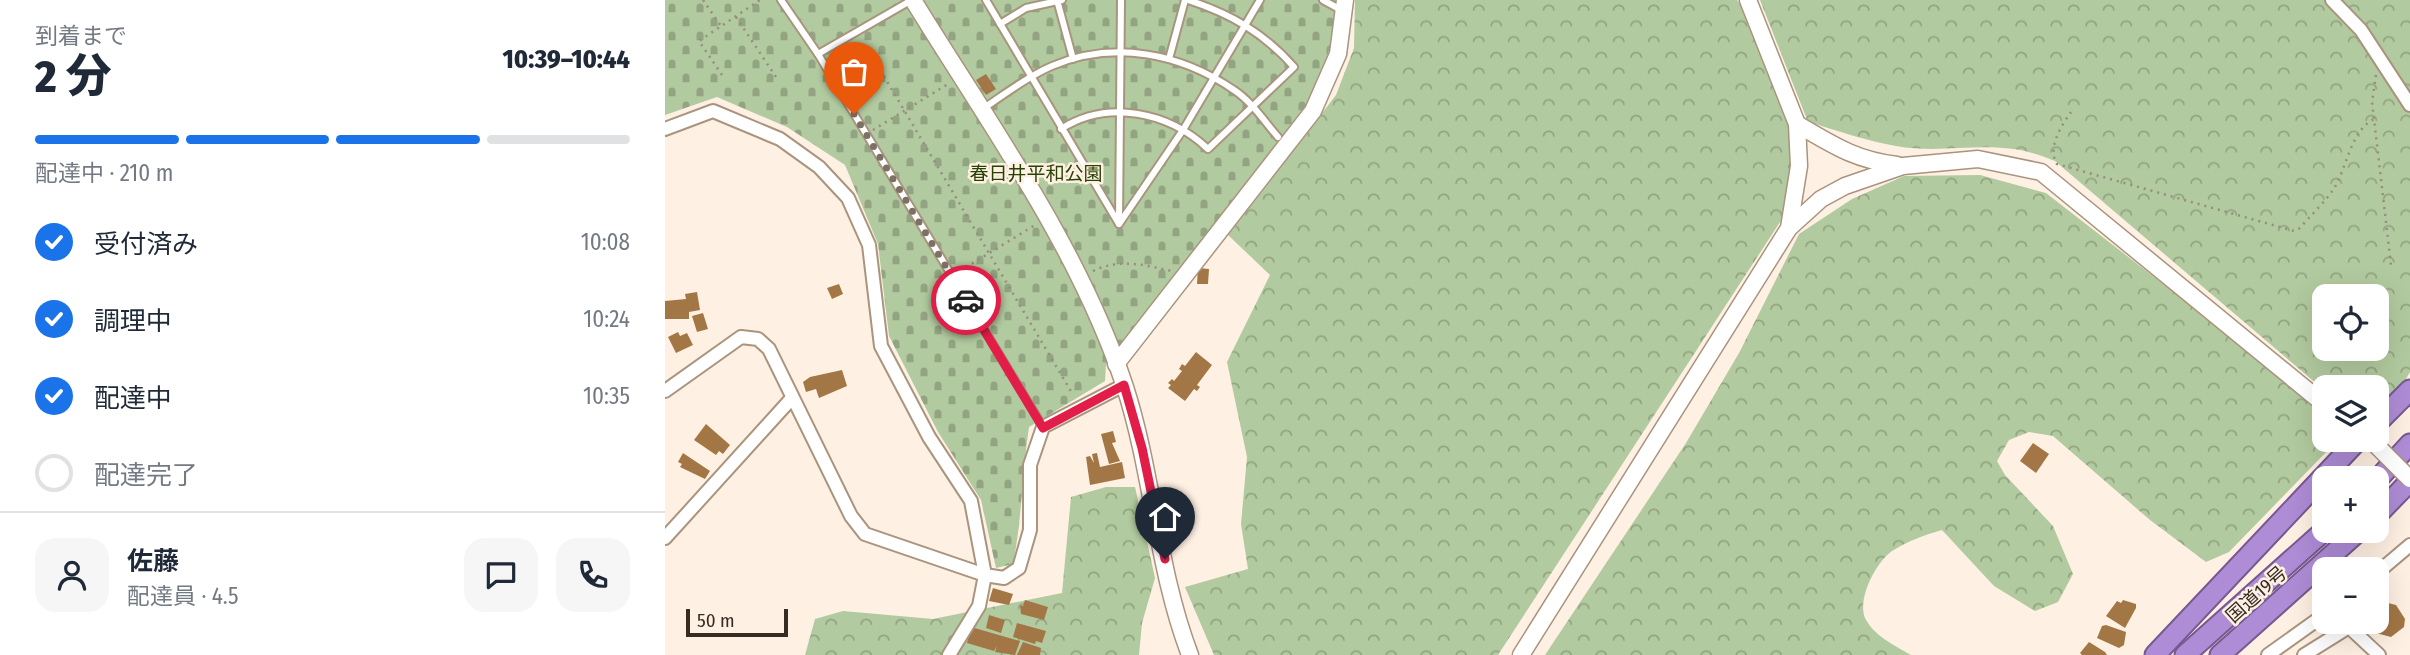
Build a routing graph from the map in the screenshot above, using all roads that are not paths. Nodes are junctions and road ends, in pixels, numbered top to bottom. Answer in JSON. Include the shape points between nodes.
{"nodes":[{"id":1,"x":781,"y":0,"type":"edge"},
{"id":2,"x":913,"y":0,"type":"edge"},
{"id":3,"x":986,"y":0,"type":"edge"},
{"id":4,"x":1059,"y":0,"type":"edge"},
{"id":5,"x":1121,"y":0,"type":"edge"},
{"id":6,"x":1187,"y":0,"type":"edge"},
{"id":7,"x":1259,"y":0,"type":"edge"},
{"id":8,"x":1323,"y":0,"type":"edge"},
{"id":9,"x":1748,"y":0,"type":"edge"},
{"id":10,"x":2332,"y":0,"type":"edge"},
{"id":11,"x":1345,"y":6,"type":"edge"},
{"id":12,"x":1000,"y":24,"type":"junction"},
{"id":13,"x":1245,"y":26,"type":"junction"},
{"id":14,"x":1122,"y":53,"type":"junction"},
{"id":15,"x":818,"y":54,"type":"junction"},
{"id":16,"x":1073,"y":59,"type":"junction"},
{"id":17,"x":1169,"y":59,"type":"junction"},
{"id":18,"x":1030,"y":78,"type":"junction"},
{"id":19,"x":1214,"y":79,"type":"junction"},
{"id":20,"x":2410,"y":106,"type":"edge"},
{"id":21,"x":1252,"y":109,"type":"junction"},
{"id":22,"x":981,"y":110,"type":"junction"},
{"id":23,"x":1121,"y":113,"type":"junction"},
{"id":24,"x":1797,"y":124,"type":"junction"},
{"id":25,"x":665,"y":129,"type":"edge"},
{"id":26,"x":1061,"y":129,"type":"junction"},
{"id":27,"x":1183,"y":130,"type":"junction"},
{"id":28,"x":1278,"y":137,"type":"dead end"},
{"id":29,"x":1903,"y":166,"type":"junction"},
{"id":30,"x":1119,"y":224,"type":"junction"},
{"id":31,"x":1789,"y":228,"type":"junction"},
{"id":32,"x":1116,"y":364,"type":"junction"},
{"id":33,"x":1124,"y":385,"type":"junction"},
{"id":34,"x":2410,"y":390,"type":"edge"},
{"id":35,"x":665,"y":391,"type":"edge"},
{"id":36,"x":2312,"y":394,"type":"edge"},
{"id":37,"x":793,"y":398,"type":"junction"},
{"id":38,"x":2389,"y":414,"type":"edge"},
{"id":39,"x":1043,"y":428,"type":"junction"},
{"id":40,"x":2410,"y":444,"type":"edge"},
{"id":41,"x":2353,"y":452,"type":"edge"},
{"id":42,"x":2384,"y":452,"type":"edge"},
{"id":43,"x":2389,"y":467,"type":"edge"},
{"id":44,"x":2410,"y":480,"type":"edge"},
{"id":45,"x":2389,"y":502,"type":"edge"},
{"id":46,"x":665,"y":538,"type":"edge"},
{"id":47,"x":2312,"y":542,"type":"edge"},
{"id":48,"x":2345,"y":543,"type":"edge"},
{"id":49,"x":2410,"y":545,"type":"edge"},
{"id":50,"x":2389,"y":563,"type":"edge"},
{"id":51,"x":985,"y":575,"type":"junction"},
{"id":52,"x":2312,"y":624,"type":"edge"},
{"id":53,"x":949,"y":655,"type":"edge"},
{"id":54,"x":1190,"y":655,"type":"edge"},
{"id":55,"x":1521,"y":655,"type":"edge"},
{"id":56,"x":2155,"y":655,"type":"edge"},
{"id":57,"x":2185,"y":655,"type":"edge"},
{"id":58,"x":2220,"y":655,"type":"edge"},
{"id":59,"x":2268,"y":655,"type":"edge"},
{"id":60,"x":2304,"y":655,"type":"edge"},
{"id":61,"x":2379,"y":655,"type":"edge"}],
"edges":[{"from":1,"to":15,"type":"lane"},
{"from":2,"to":15,"type":"lane"},
{"from":2,"to":22,"type":"street"},
{"from":3,"to":12,"type":"lane"},
{"from":4,"to":12,"type":"lane","via":[[1026,8]]},
{"from":4,"to":16,"type":"lane"},
{"from":5,"to":14,"type":"lane"},
{"from":6,"to":13,"type":"lane","via":[[1216,9]]},
{"from":6,"to":17,"type":"lane"},
{"from":7,"to":13,"type":"lane"},
{"from":8,"to":11,"type":"lane"},
{"from":9,"to":24,"type":"street"},
{"from":10,"to":20,"type":"street","via":[[2361,30]]},
{"from":11,"to":32,"type":"street","via":[[1338,54],[1313,111]]},
{"from":12,"to":18,"type":"lane"},
{"from":13,"to":19,"type":"lane"},
{"from":13,"to":21,"type":"lane","via":[[1271,40],[1294,67]]},
{"from":14,"to":16,"type":"lane","via":[[1096,52]]},
{"from":14,"to":17,"type":"lane","via":[[1147,52]]},
{"from":14,"to":23,"type":"lane"},
{"from":15,"to":39,"type":"lane"},
{"from":16,"to":18,"type":"lane"},
{"from":17,"to":19,"type":"lane"},
{"from":18,"to":22,"type":"lane"},
{"from":18,"to":26,"type":"lane"},
{"from":19,"to":21,"type":"lane","via":[[1236,91]]},
{"from":19,"to":27,"type":"lane"},
{"from":21,"to":27,"type":"lane","via":[[1208,149]]},
{"from":21,"to":28,"type":"lane"},
{"from":22,"to":32,"type":"street","via":[[1074,266]]},
{"from":23,"to":26,"type":"lane","via":[[1072,122]]},
{"from":23,"to":27,"type":"lane","via":[[1160,119]]},
{"from":23,"to":30,"type":"lane"},
{"from":24,"to":29,"type":"street","via":[[1844,153]]},
{"from":24,"to":31,"type":"street","via":[[1799,166]]},
{"from":25,"to":51,"type":"street","via":[[713,111],[780,139],[819,167],[848,198],[869,246],[881,346],[929,437],[971,501]]},
{"from":26,"to":30,"type":"lane"},
{"from":27,"to":30,"type":"lane"},
{"from":29,"to":31,"type":"street","via":[[1845,186]]},
{"from":29,"to":36,"type":"street","via":[[1978,159],[2041,173]]},
{"from":31,"to":55,"type":"street"},
{"from":32,"to":33,"type":"street"},
{"from":33,"to":39,"type":"street"},
{"from":33,"to":54,"type":"street"},
{"from":34,"to":38,"type":"highway"},
{"from":35,"to":37,"type":"street","via":[[741,337],[758,339],[769,349]]},
{"from":37,"to":46,"type":"street"},
{"from":37,"to":51,"type":"street","via":[[851,516],[865,534]]},
{"from":39,"to":51,"type":"street","via":[[1030,465],[1030,530],[1019,568],[1004,578]]},
{"from":40,"to":43,"type":"highway"},
{"from":41,"to":56,"type":"highway"},
{"from":42,"to":44,"type":"street","bridge":true},
{"from":44,"to":45,"type":"highway"},
{"from":47,"to":57,"type":"highway","name":"国道19号"},
{"from":48,"to":58,"type":"highway","name":"国道19号"},
{"from":49,"to":50,"type":"street"},
{"from":51,"to":53,"type":"street","via":[[979,606]]},
{"from":52,"to":59,"type":"street"},
{"from":60,"to":61,"type":"street","via":[[2349,627]]}]}
